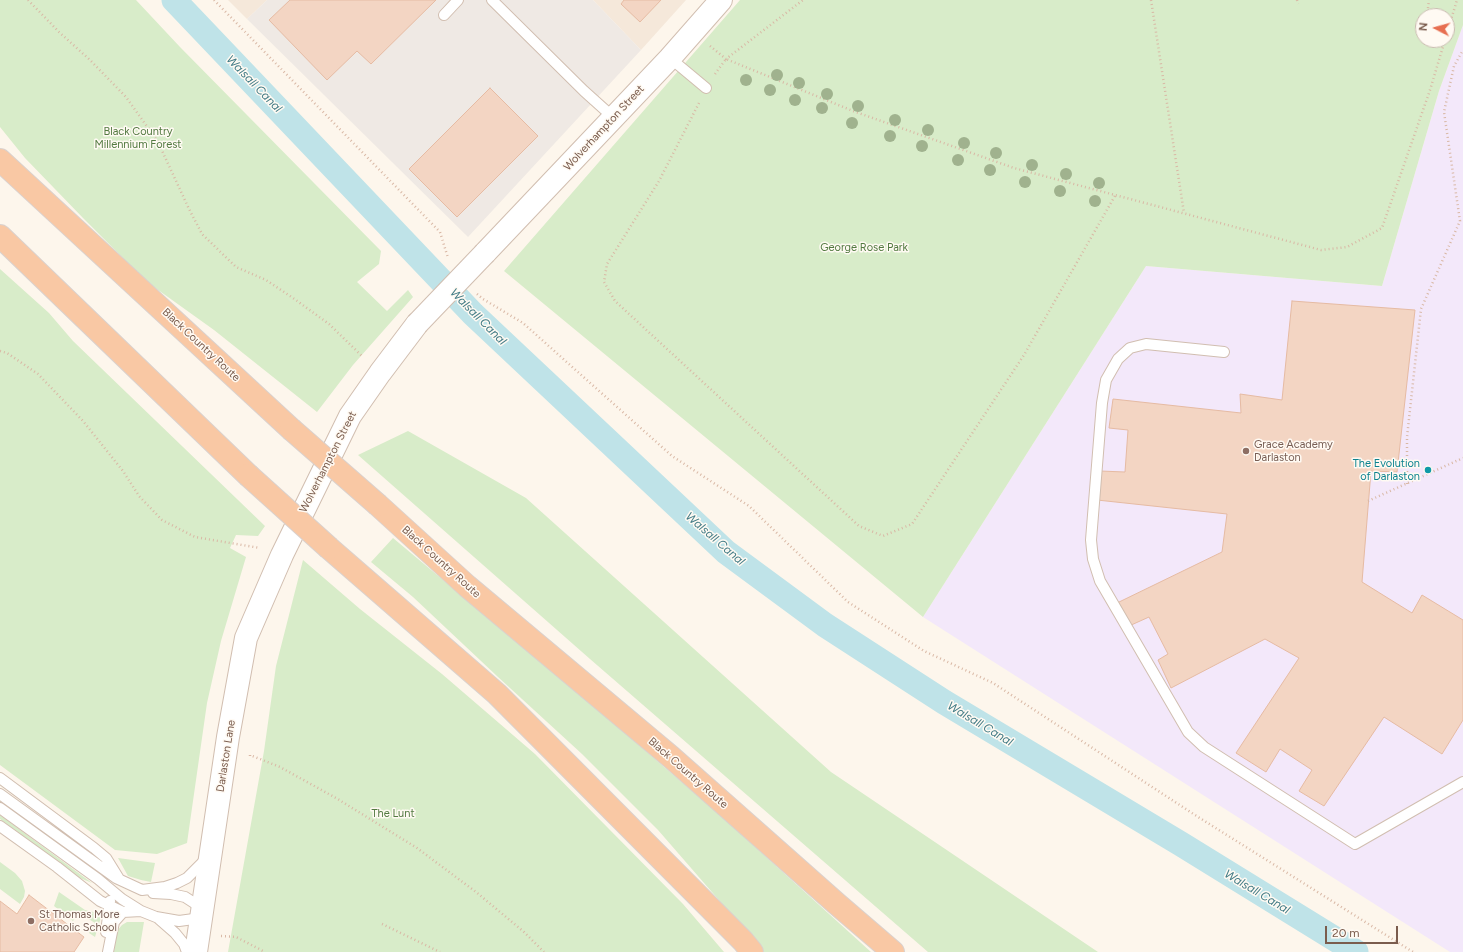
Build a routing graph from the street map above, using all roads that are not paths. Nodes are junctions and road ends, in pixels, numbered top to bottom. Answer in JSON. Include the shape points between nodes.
{"nodes":[{"id":1,"x":458,"y":0,"type":"edge"},
{"id":2,"x":492,"y":0,"type":"edge"},
{"id":3,"x":720,"y":0,"type":"edge"},
{"id":4,"x":444,"y":15,"type":"dead end"},
{"id":5,"x":670,"y":58,"type":"junction"},
{"id":6,"x":706,"y":88,"type":"road end"},
{"id":7,"x":614,"y":118,"type":"junction"},
{"id":8,"x":0,"y":150,"type":"edge"},
{"id":9,"x":0,"y":160,"type":"edge"},
{"id":10,"x":34,"y":190,"type":"junction"},
{"id":11,"x":0,"y":236,"type":"edge"},
{"id":12,"x":1224,"y":352,"type":"dead end"},
{"id":13,"x":279,"y":561,"type":"joint"},
{"id":14,"x":0,"y":778,"type":"edge"},
{"id":15,"x":1463,"y":782,"type":"edge"},
{"id":16,"x":0,"y":794,"type":"edge"},
{"id":17,"x":0,"y":808,"type":"edge"},
{"id":18,"x":0,"y":826,"type":"edge"},
{"id":19,"x":211,"y":853,"type":"junction"},
{"id":20,"x":119,"y":880,"type":"junction"},
{"id":21,"x":111,"y":890,"type":"junction"},
{"id":22,"x":142,"y":890,"type":"junction"},
{"id":23,"x":110,"y":906,"type":"junction"},
{"id":24,"x":141,"y":911,"type":"junction"},
{"id":25,"x":123,"y":912,"type":"junction"},
{"id":26,"x":202,"y":913,"type":"junction"},
{"id":27,"x":156,"y":917,"type":"junction"},
{"id":28,"x":107,"y":952,"type":"edge"},
{"id":29,"x":187,"y":952,"type":"edge"},
{"id":30,"x":196,"y":952,"type":"edge"},
{"id":31,"x":752,"y":952,"type":"edge"},
{"id":32,"x":894,"y":952,"type":"edge"}],
"edges":[{"from":1,"to":4,"type":"lane"},
{"from":2,"to":7,"type":"lane"},
{"from":3,"to":5,"type":"street","name":"Wolverhampton Street"},
{"from":5,"to":6,"type":"lane"},
{"from":5,"to":7,"type":"street","name":"Wolverhampton Street"},
{"from":7,"to":13,"type":"street","name":"Wolverhampton Street","bridge":true,"via":[[417,324],[380,372],[350,416]]},
{"from":8,"to":10,"type":"highway"},
{"from":9,"to":10,"type":"highway","name":"Black Country Route"},
{"from":10,"to":32,"type":"highway","name":"Black Country Route","bridge":true,"via":[[291,430],[467,586],[671,758]]},
{"from":11,"to":31,"type":"highway","bridge":true,"via":[[248,475],[497,694]]},
{"from":12,"to":15,"type":"lane","via":[[1146,344],[1130,348],[1118,359],[1106,380],[1091,540],[1093,559],[1100,581],[1188,732],[1204,747],[1355,844]]},
{"from":13,"to":19,"type":"street","name":"Darlaston Lane","via":[[246,638]]},
{"from":14,"to":20,"type":"lane","via":[[106,858]]},
{"from":16,"to":20,"type":"lane"},
{"from":17,"to":21,"type":"lane"},
{"from":18,"to":23,"type":"lane"},
{"from":19,"to":22,"type":"lane","via":[[187,878],[165,887]]},
{"from":19,"to":26,"type":"street","name":"Darlaston Lane"},
{"from":20,"to":22,"type":"lane"},
{"from":21,"to":23,"type":"lane"},
{"from":21,"to":24,"type":"lane"},
{"from":22,"to":26,"type":"lane","via":[[185,898]]},
{"from":23,"to":25,"type":"lane"},
{"from":23,"to":28,"type":"lane","via":[[104,943]]},
{"from":24,"to":25,"type":"lane"},
{"from":24,"to":27,"type":"lane"},
{"from":25,"to":28,"type":"lane","via":[[114,922]]},
{"from":26,"to":27,"type":"lane","via":[[180,921]]},
{"from":26,"to":30,"type":"street","name":"Darlaston Lane"},
{"from":27,"to":29,"type":"lane","via":[[175,933]]}]}
